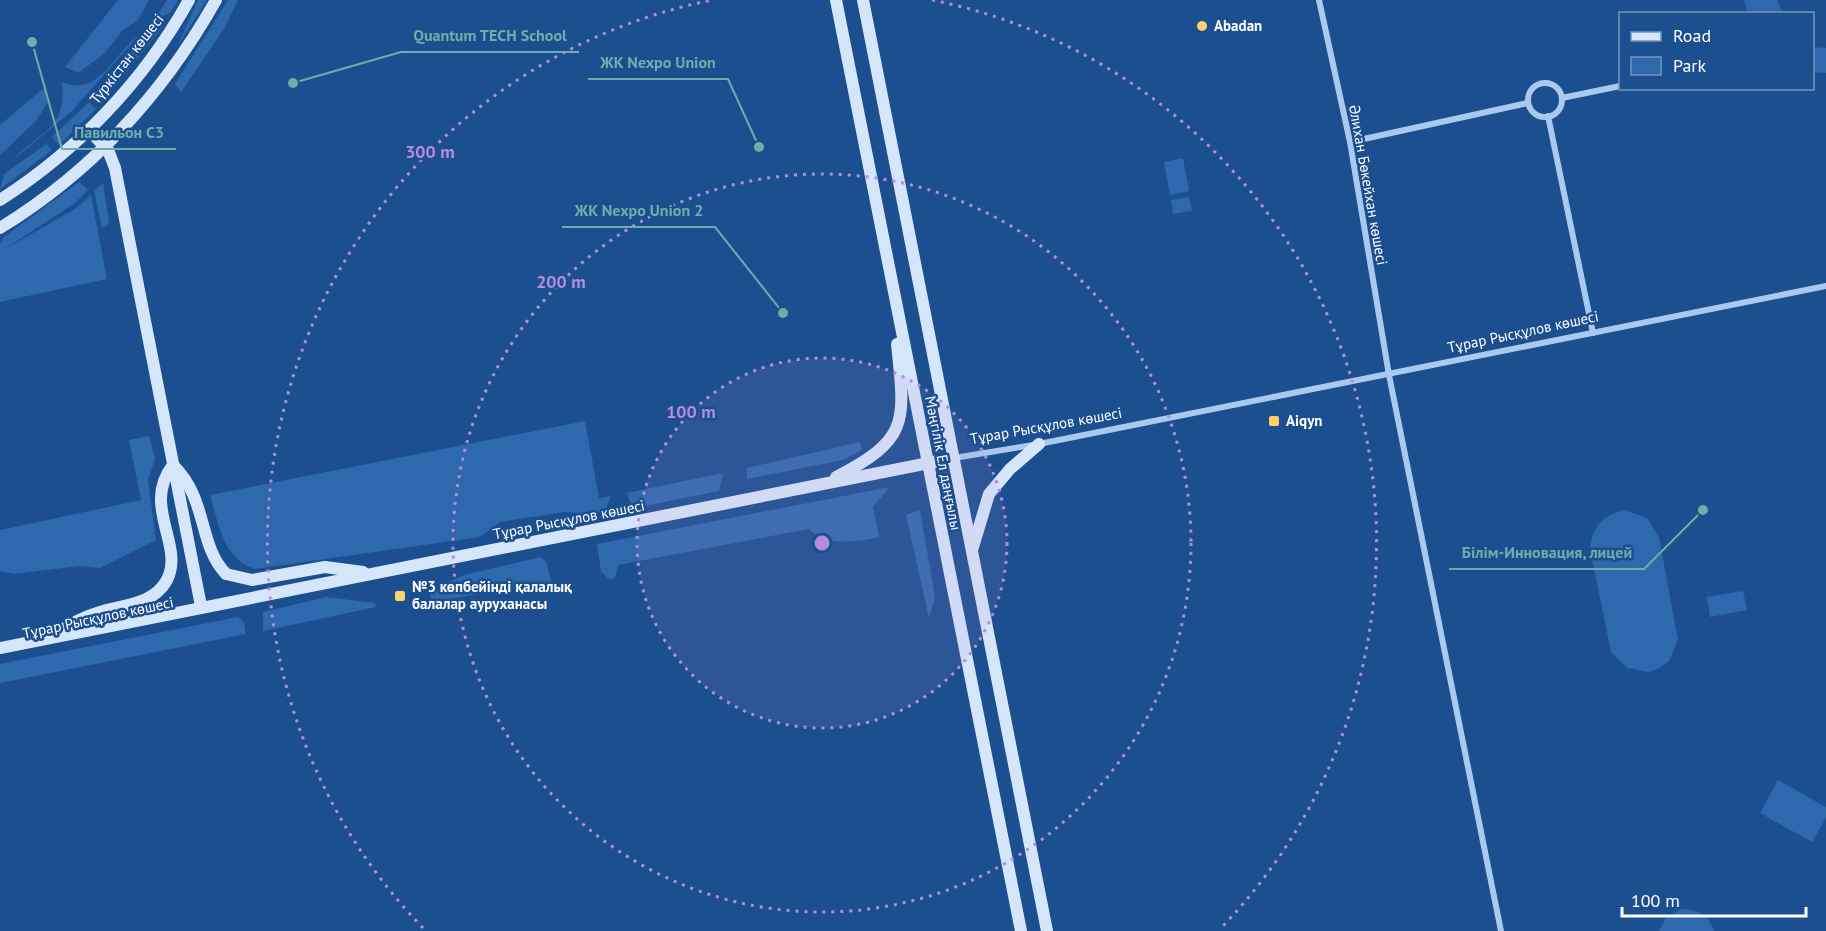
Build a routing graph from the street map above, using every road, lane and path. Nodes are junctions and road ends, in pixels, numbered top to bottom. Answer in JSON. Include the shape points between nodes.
{"nodes":[{"id":1,"x":189,"y":0,"type":"edge"},
{"id":2,"x":216,"y":0,"type":"edge"},
{"id":3,"x":836,"y":0,"type":"edge"},
{"id":4,"x":863,"y":0,"type":"edge"},
{"id":5,"x":1320,"y":0,"type":"edge"},
{"id":6,"x":1619,"y":86,"type":"edge"},
{"id":7,"x":1562,"y":98,"type":"junction"},
{"id":8,"x":1528,"y":103,"type":"junction"},
{"id":9,"x":1548,"y":116,"type":"junction"},
{"id":10,"x":89,"y":130,"type":"junction"},
{"id":11,"x":1350,"y":142,"type":"junction"},
{"id":12,"x":106,"y":147,"type":"junction"},
{"id":13,"x":0,"y":200,"type":"edge"},
{"id":14,"x":0,"y":228,"type":"edge"},
{"id":15,"x":890,"y":271,"type":"junction"},
{"id":16,"x":1826,"y":286,"type":"edge"},
{"id":17,"x":1593,"y":333,"type":"junction"},
{"id":18,"x":1389,"y":375,"type":"junction"},
{"id":19,"x":1039,"y":444,"type":"junction"},
{"id":20,"x":954,"y":458,"type":"junction"},
{"id":21,"x":929,"y":464,"type":"junction"},
{"id":22,"x":173,"y":465,"type":"junction"},
{"id":23,"x":818,"y":486,"type":"junction"},
{"id":24,"x":973,"y":548,"type":"junction"},
{"id":25,"x":374,"y":574,"type":"junction"},
{"id":26,"x":201,"y":606,"type":"junction"},
{"id":27,"x":49,"y":638,"type":"junction"},
{"id":28,"x":0,"y":648,"type":"edge"},
{"id":29,"x":0,"y":654,"type":"edge"},
{"id":30,"x":1021,"y":931,"type":"edge"},
{"id":31,"x":1047,"y":931,"type":"edge"},
{"id":32,"x":1501,"y":931,"type":"edge"}],
"edges":[{"from":1,"to":10,"type":"street","name":"Түркістан көшесі","via":[[151,58]]},
{"from":2,"to":12,"type":"street","via":[[161,86]]},
{"from":3,"to":15,"type":"street","name":"Мәңгілік Ел даңғылы"},
{"from":4,"to":20,"type":"street","name":"Мәңгілік Ел даңғылы"},
{"from":5,"to":11,"type":"street","name":"Әлихан Бөкейхан көшесі"},
{"from":6,"to":7,"type":"street"},
{"from":7,"to":8,"type":"street","via":[[1553,85],[1543,83],[1531,90]]},
{"from":7,"to":9,"type":"street","via":[[1560,108]]},
{"from":8,"to":9,"type":"street","via":[[1538,115]]},
{"from":8,"to":11,"type":"street"},
{"from":9,"to":17,"type":"street"},
{"from":10,"to":12,"type":"street"},
{"from":10,"to":13,"type":"street","name":"Түркістан көшесі"},
{"from":11,"to":18,"type":"street","name":"Әлихан Бөкейхан көшесі"},
{"from":12,"to":14,"type":"street","via":[[53,193]]},
{"from":12,"to":22,"type":"street","via":[[115,168]]},
{"from":15,"to":21,"type":"street","name":"Мәңгілік Ел даңғылы"},
{"from":15,"to":23,"type":"street","via":[[902,394],[900,419],[884,448],[870,460]]},
{"from":16,"to":17,"type":"street","name":"Тұрар Рысқұлов көшесі"},
{"from":17,"to":18,"type":"street","name":"Тұрар Рысқұлов көшесі"},
{"from":18,"to":19,"type":"street","name":"Тұрар Рысқұлов көшесі"},
{"from":18,"to":32,"type":"street","name":"Әлихан Бөкейхан көшесі"},
{"from":19,"to":20,"type":"street","name":"Тұрар Рысқұлов көшесі"},
{"from":19,"to":24,"type":"street","via":[[1010,469],[990,494]]},
{"from":20,"to":21,"type":"street","name":"Тұрар Рысқұлов көшесі"},
{"from":20,"to":24,"type":"street","name":"Мәңгілік Ел даңғылы"},
{"from":21,"to":23,"type":"street","name":"Тұрар Рысқұлов көшесі"},
{"from":21,"to":30,"type":"street","name":"Мәңгілік Ел даңғылы"},
{"from":22,"to":25,"type":"street","via":[[197,500],[213,557],[226,574],[252,580],[325,567]]},
{"from":22,"to":26,"type":"street"},
{"from":22,"to":27,"type":"street","via":[[160,486],[170,557],[169,574],[163,585],[142,602],[94,614]]},
{"from":23,"to":25,"type":"street","name":"Тұрар Рысқұлов көшесі"},
{"from":24,"to":31,"type":"street","name":"Мәңгілік Ел даңғылы"},
{"from":25,"to":26,"type":"street","name":"Тұрар Рысқұлов көшесі"},
{"from":26,"to":27,"type":"street","name":"Тұрар Рысқұлов көшесі"},
{"from":26,"to":29,"type":"street","name":"Тұрар Рысқұлов көшесі","via":[[179,616]]},
{"from":27,"to":28,"type":"street","name":"Тұрар Рысқұлов көшесі"}]}
